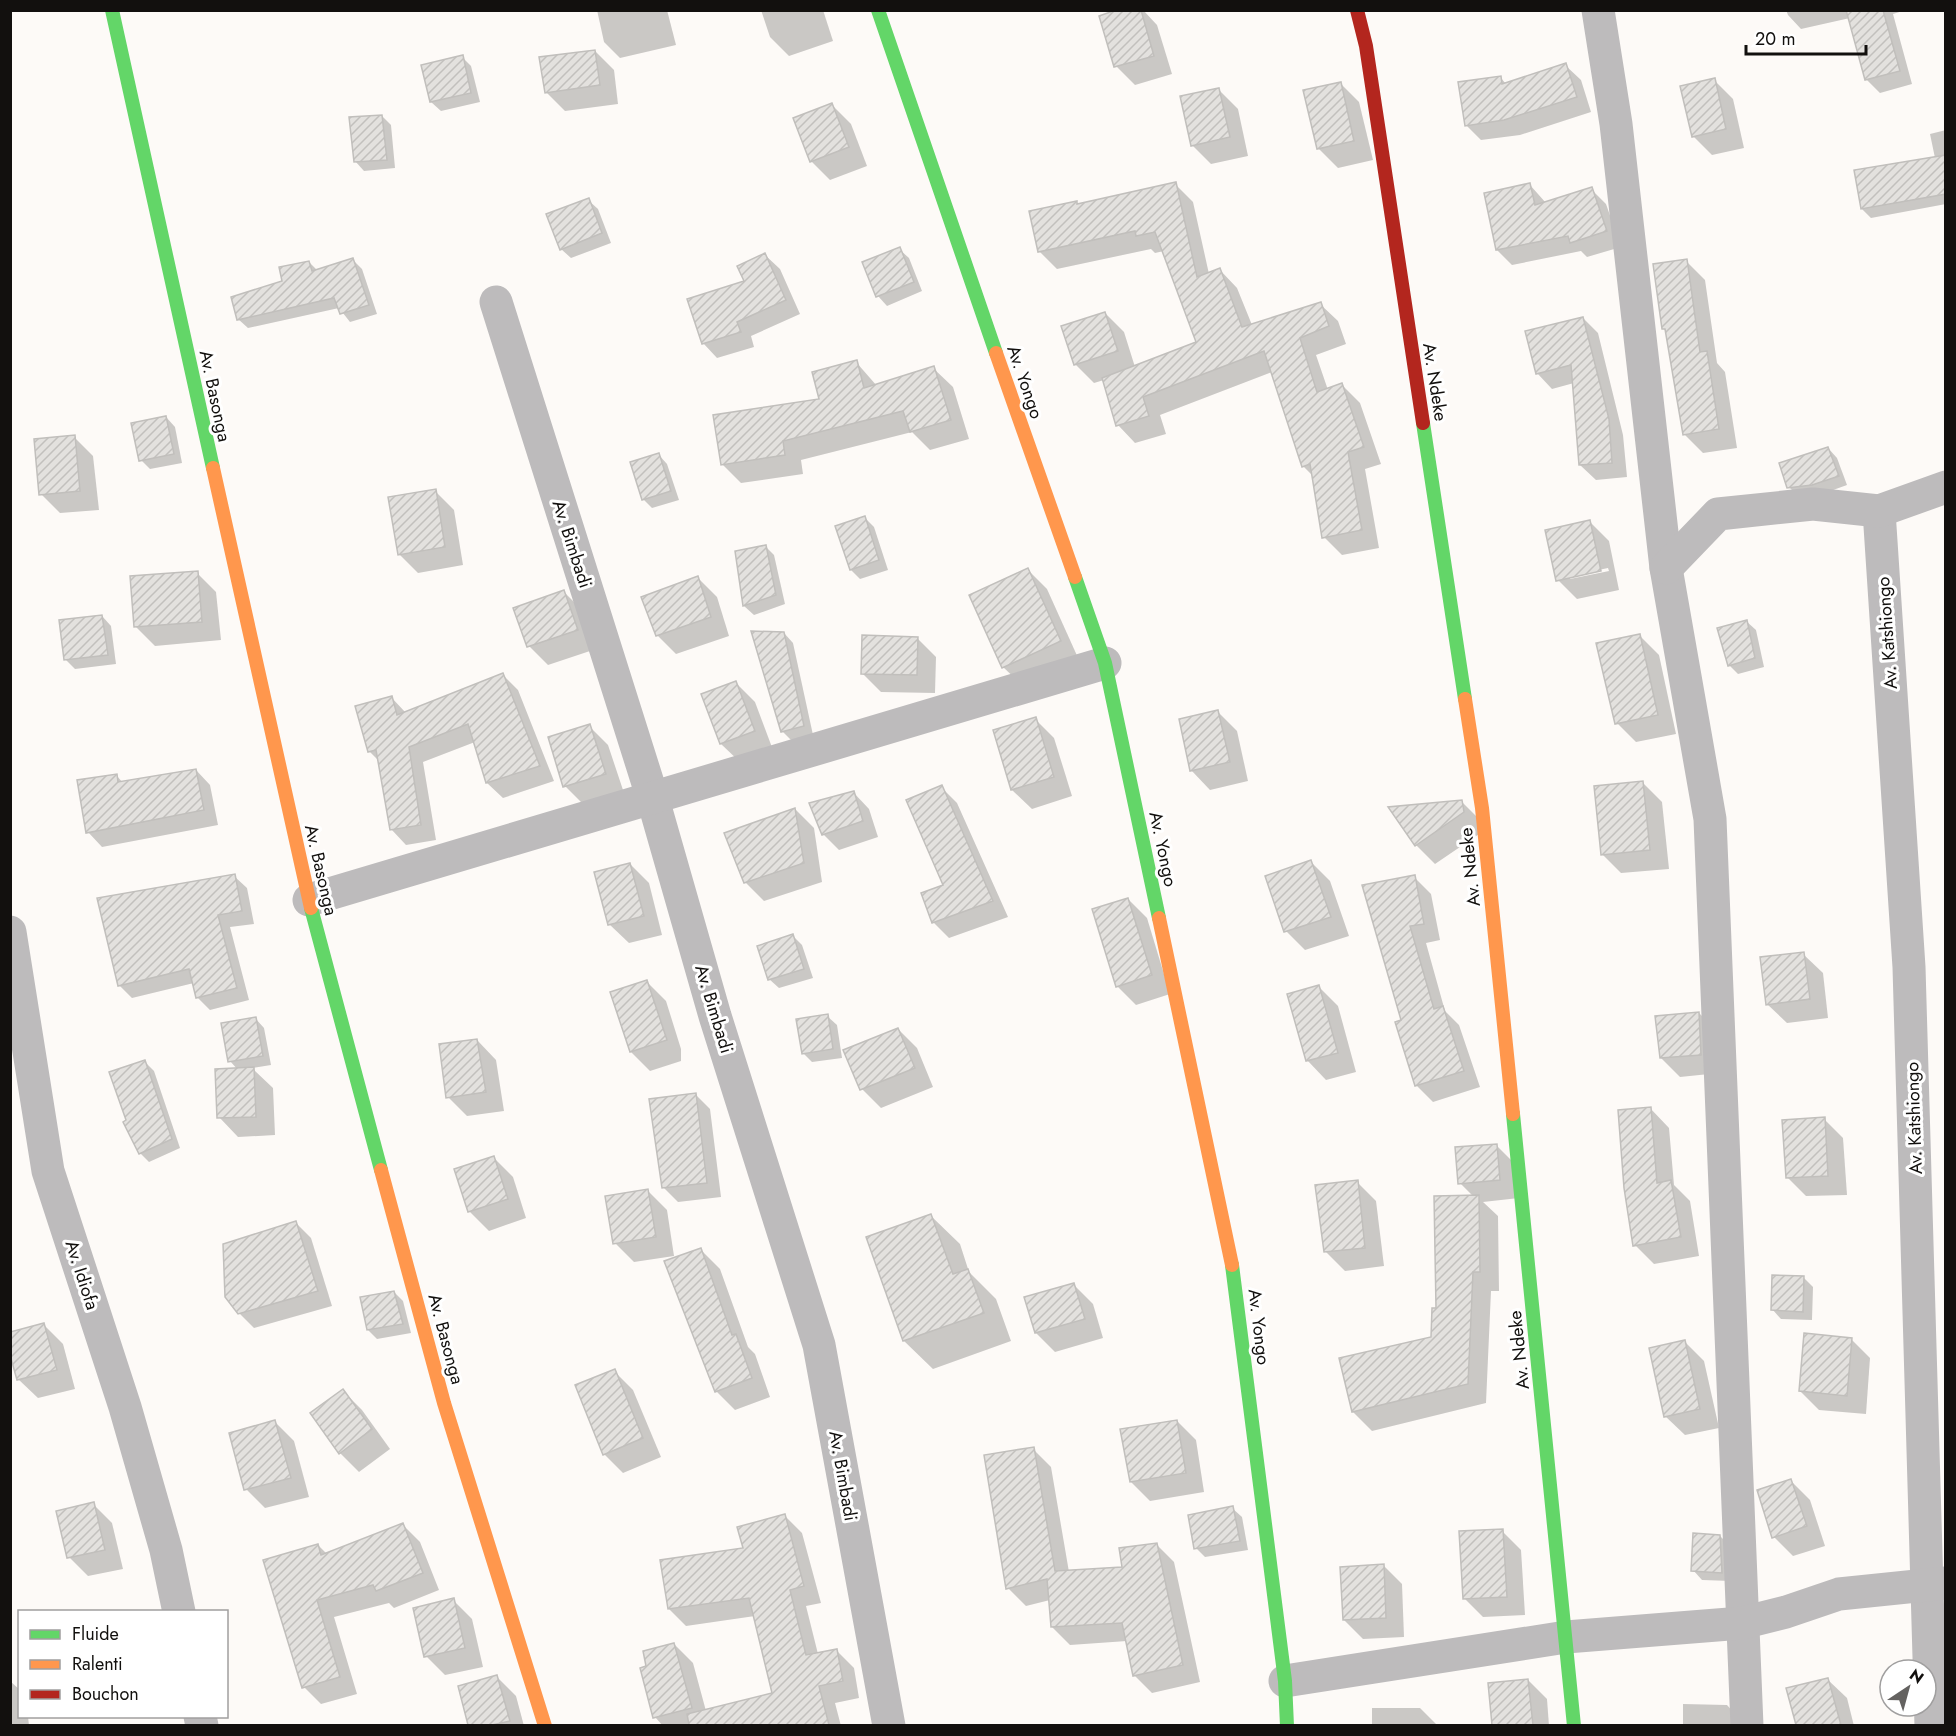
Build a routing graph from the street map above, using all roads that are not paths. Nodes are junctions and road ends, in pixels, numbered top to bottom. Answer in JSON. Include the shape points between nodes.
{"nodes":[{"id":1,"x":112,"y":10,"type":"edge"},
{"id":2,"x":878,"y":10,"type":"edge"},
{"id":3,"x":1357,"y":10,"type":"edge"},
{"id":4,"x":1598,"y":10,"type":"edge"},
{"id":5,"x":496,"y":302,"type":"dead end"},
{"id":6,"x":1946,"y":487,"type":"edge"},
{"id":7,"x":1879,"y":512,"type":"junction"},
{"id":8,"x":1666,"y":568,"type":"junction"},
{"id":9,"x":1105,"y":663,"type":"junction"},
{"id":10,"x":652,"y":796,"type":"junction"},
{"id":11,"x":309,"y":900,"type":"junction"},
{"id":12,"x":10,"y":932,"type":"edge"},
{"id":13,"x":1937,"y":1584,"type":"edge"},
{"id":14,"x":179,"y":1610,"type":"edge"},
{"id":15,"x":1742,"y":1623,"type":"junction"},
{"id":16,"x":1566,"y":1636,"type":"junction"},
{"id":17,"x":1285,"y":1682,"type":"junction"},
{"id":18,"x":544,"y":1725,"type":"edge"},
{"id":19,"x":889,"y":1725,"type":"edge"},
{"id":20,"x":1287,"y":1725,"type":"edge"},
{"id":21,"x":1574,"y":1725,"type":"edge"},
{"id":22,"x":1747,"y":1725,"type":"edge"},
{"id":23,"x":1931,"y":1725,"type":"edge"}],
"edges":[{"from":1,"to":11,"type":"street","name":"Av. Basonga"},
{"from":2,"to":9,"type":"street","name":"Av. Yongo"},
{"from":3,"to":16,"type":"street","name":"Av. Ndeke","via":[[1366,46],[1482,808]]},
{"from":4,"to":8,"type":"street","via":[[1616,124]]},
{"from":5,"to":10,"type":"street","name":"Av. Bimbadi"},
{"from":6,"to":7,"type":"street"},
{"from":7,"to":8,"type":"street","via":[[1813,504],[1718,514]]},
{"from":7,"to":13,"type":"street","name":"Av. Katshiongo","via":[[1909,967]]},
{"from":8,"to":15,"type":"street","via":[[1710,819]]},
{"from":9,"to":10,"type":"street"},
{"from":9,"to":17,"type":"street","name":"Av. Yongo","via":[[1234,1276]]},
{"from":10,"to":11,"type":"street"},
{"from":10,"to":19,"type":"street","name":"Av. Bimbadi","via":[[715,1016],[819,1345]]},
{"from":11,"to":18,"type":"street","name":"Av. Basonga","via":[[444,1403]]},
{"from":12,"to":14,"type":"street","name":"Av. Idiofa","via":[[48,1171],[125,1407],[166,1550]]},
{"from":13,"to":15,"type":"street","via":[[1839,1594]]},
{"from":13,"to":23,"type":"street","name":"Av. Katshiongo"},
{"from":15,"to":16,"type":"street"},
{"from":15,"to":22,"type":"street"},
{"from":16,"to":17,"type":"street"},
{"from":16,"to":21,"type":"street","name":"Av. Ndeke"},
{"from":17,"to":20,"type":"street","name":"Av. Yongo"}]}
